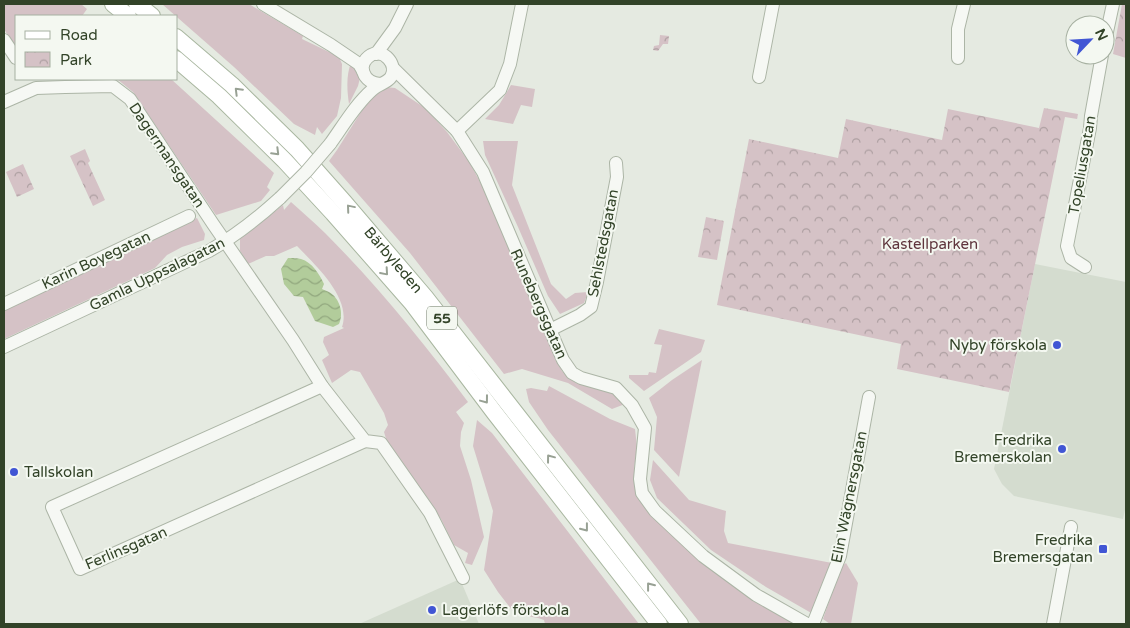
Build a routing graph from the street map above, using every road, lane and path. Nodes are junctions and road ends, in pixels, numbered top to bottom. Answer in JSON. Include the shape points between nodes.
{"nodes":[{"id":1,"x":113,"y":4,"type":"edge"},
{"id":2,"x":138,"y":4,"type":"edge"},
{"id":3,"x":264,"y":4,"type":"edge"},
{"id":4,"x":407,"y":4,"type":"edge"},
{"id":5,"x":522,"y":4,"type":"edge"},
{"id":6,"x":773,"y":4,"type":"edge"},
{"id":7,"x":964,"y":4,"type":"edge"},
{"id":8,"x":127,"y":15,"type":"edge"},
{"id":9,"x":151,"y":15,"type":"edge"},
{"id":10,"x":396,"y":28,"type":"junction"},
{"id":11,"x":178,"y":39,"type":"edge"},
{"id":12,"x":4,"y":40,"type":"edge"},
{"id":13,"x":331,"y":44,"type":"junction"},
{"id":14,"x":374,"y":55,"type":"junction"},
{"id":15,"x":15,"y":56,"type":"edge"},
{"id":16,"x":958,"y":58,"type":"dead end"},
{"id":17,"x":178,"y":61,"type":"edge"},
{"id":18,"x":391,"y":64,"type":"junction"},
{"id":19,"x":1100,"y":65,"type":"edge"},
{"id":20,"x":364,"y":73,"type":"junction"},
{"id":21,"x":759,"y":77,"type":"dead end"},
{"id":22,"x":33,"y":83,"type":"edge"},
{"id":23,"x":382,"y":83,"type":"junction"},
{"id":24,"x":421,"y":96,"type":"junction"},
{"id":25,"x":4,"y":102,"type":"edge"},
{"id":26,"x":354,"y":110,"type":"junction"},
{"id":27,"x":457,"y":131,"type":"junction"},
{"id":28,"x":616,"y":163,"type":"dead end"},
{"id":29,"x":189,"y":216,"type":"dead end"},
{"id":30,"x":226,"y":242,"type":"junction"},
{"id":31,"x":1085,"y":267,"type":"dead end"},
{"id":32,"x":4,"y":304,"type":"edge"},
{"id":33,"x":550,"y":330,"type":"junction"},
{"id":34,"x":4,"y":347,"type":"edge"},
{"id":35,"x":322,"y":386,"type":"junction"},
{"id":36,"x":869,"y":397,"type":"dead end"},
{"id":37,"x":365,"y":441,"type":"junction"},
{"id":38,"x":1071,"y":527,"type":"dead end"},
{"id":39,"x":463,"y":578,"type":"dead end"},
{"id":40,"x":659,"y":624,"type":"edge"},
{"id":41,"x":680,"y":624,"type":"edge"},
{"id":42,"x":807,"y":624,"type":"edge"},
{"id":43,"x":813,"y":624,"type":"edge"},
{"id":44,"x":1053,"y":624,"type":"edge"}],
"edges":[{"from":1,"to":8,"type":"main road"},
{"from":2,"to":9,"type":"main road"},
{"from":3,"to":13,"type":"street"},
{"from":4,"to":10,"type":"street"},
{"from":5,"to":27,"type":"street","via":[[510,64],[500,90]]},
{"from":6,"to":21,"type":"street"},
{"from":7,"to":16,"type":"street","via":[[958,29]]},
{"from":10,"to":14,"type":"street"},
{"from":10,"to":18,"type":"street"},
{"from":41,"to":11,"type":"main road","name":"Bärbyleden","number":"55","one_way":true,"via":[[430,304],[344,202],[297,148]]},
{"from":12,"to":15,"type":"street"},
{"from":13,"to":14,"type":"street"},
{"from":13,"to":20,"type":"street","via":[[359,64]]},
{"from":14,"to":18,"type":"street","via":[[385,56]]},
{"from":14,"to":20,"type":"street","via":[[366,60]]},
{"from":17,"to":40,"type":"main road","name":"Bärbyleden","number":"55","one_way":true,"via":[[284,160],[412,304]]},
{"from":18,"to":23,"type":"street","via":[[391,76]]},
{"from":18,"to":24,"type":"street","name":"Runebergsgatan"},
{"from":19,"to":31,"type":"street","name":"Topeliusgatan","via":[[1067,246],[1071,258]]},
{"from":20,"to":23,"type":"street","via":[[370,82]]},
{"from":20,"to":26,"type":"street","name":"Gamla Uppsalagatan"},
{"from":22,"to":25,"type":"street","name":"Dagermansgatan"},
{"from":22,"to":30,"type":"street","name":"Dagermansgatan","via":[[113,86],[130,99]]},
{"from":23,"to":24,"type":"street","name":"Runebergsgatan","via":[[393,84]]},
{"from":23,"to":26,"type":"street","name":"Gamla Uppsalagatan"},
{"from":24,"to":27,"type":"street","name":"Runebergsgatan"},
{"from":26,"to":30,"type":"street","name":"Gamla Uppsalagatan","bridge":true,"via":[[306,172],[258,218]]},
{"from":27,"to":33,"type":"street","name":"Runebergsgatan","via":[[483,172]]},
{"from":28,"to":33,"type":"street","name":"Sehlstedsgatan","via":[[591,307]]},
{"from":29,"to":32,"type":"street","name":"Karin Boyegatan"},
{"from":30,"to":34,"type":"street","name":"Gamla Uppsalagatan"},
{"from":30,"to":35,"type":"street"},
{"from":33,"to":42,"type":"street","name":"Runebergsgatan","via":[[572,373],[616,388],[632,405],[645,428],[640,479],[642,493],[655,511],[703,556],[756,595]]},
{"from":35,"to":37,"type":"street"},
{"from":35,"to":37,"type":"street","name":"Ferlinsgatan","via":[[52,507],[80,569]]},
{"from":36,"to":43,"type":"street","name":"Elin Wägnersgatan","via":[[840,556]]},
{"from":37,"to":39,"type":"street","via":[[381,443],[430,513]]},
{"from":38,"to":44,"type":"street"}]}
